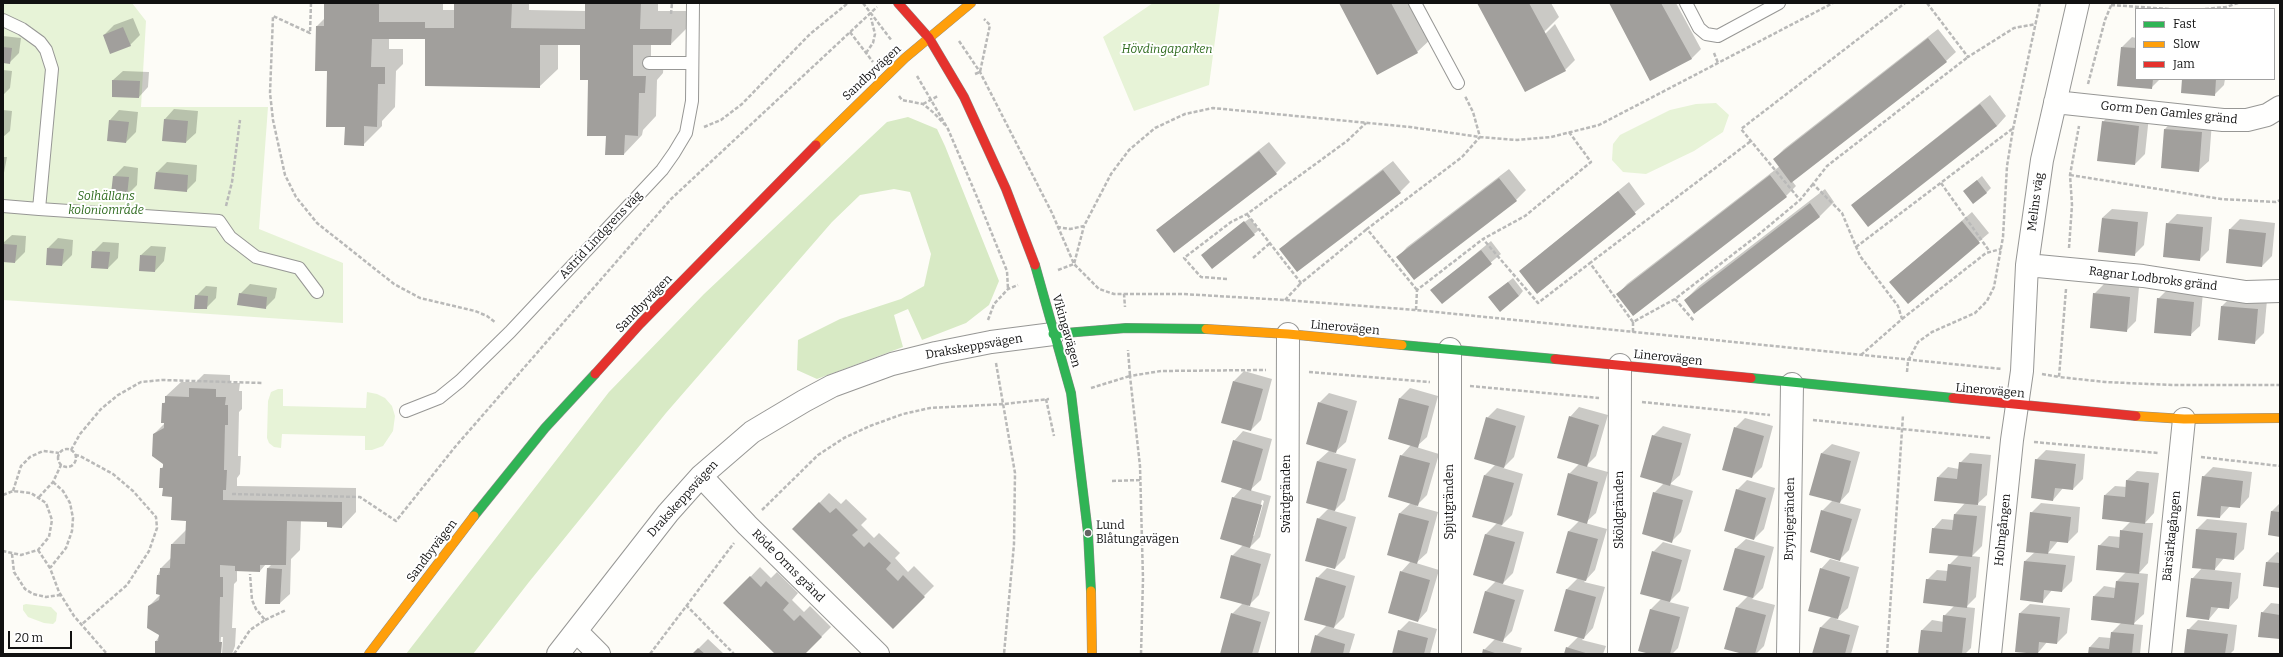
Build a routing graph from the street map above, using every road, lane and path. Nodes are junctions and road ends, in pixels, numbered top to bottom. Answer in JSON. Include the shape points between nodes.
{"nodes":[{"id":1,"x":311,"y":3,"type":"edge"},
{"id":2,"x":672,"y":3,"type":"edge"},
{"id":3,"x":693,"y":3,"type":"edge"},
{"id":4,"x":848,"y":3,"type":"edge"},
{"id":5,"x":863,"y":3,"type":"edge"},
{"id":6,"x":898,"y":3,"type":"edge"},
{"id":7,"x":971,"y":3,"type":"edge"},
{"id":8,"x":1415,"y":3,"type":"edge"},
{"id":9,"x":1686,"y":3,"type":"edge"},
{"id":10,"x":1779,"y":3,"type":"edge"},
{"id":11,"x":1833,"y":3,"type":"edge"},
{"id":12,"x":1905,"y":3,"type":"edge"},
{"id":13,"x":1927,"y":3,"type":"edge"},
{"id":14,"x":2040,"y":3,"type":"edge"},
{"id":15,"x":2078,"y":3,"type":"edge"},
{"id":16,"x":2238,"y":3,"type":"edge"},
{"id":17,"x":2112,"y":5,"type":"dead end"},
{"id":18,"x":2155,"y":8,"type":"edge"},
{"id":19,"x":2210,"y":8,"type":"edge"},
{"id":20,"x":671,"y":14,"type":"dead end"},
{"id":21,"x":870,"y":14,"type":"junction"},
{"id":22,"x":3,"y":20,"type":"edge"},
{"id":23,"x":2036,"y":24,"type":"junction"},
{"id":24,"x":929,"y":38,"type":"junction"},
{"id":25,"x":866,"y":53,"type":"dead end"},
{"id":26,"x":1968,"y":58,"type":"junction"},
{"id":27,"x":649,"y":62,"type":"dead end"},
{"id":28,"x":692,"y":63,"type":"junction"},
{"id":29,"x":1458,"y":83,"type":"joint"},
{"id":30,"x":2055,"y":102,"type":"junction"},
{"id":31,"x":2280,"y":107,"type":"edge"},
{"id":32,"x":240,"y":120,"type":"dead end"},
{"id":33,"x":1367,"y":123,"type":"junction"},
{"id":34,"x":948,"y":128,"type":"dead end"},
{"id":35,"x":2012,"y":129,"type":"junction"},
{"id":36,"x":1569,"y":132,"type":"junction"},
{"id":37,"x":686,"y":133,"type":"junction"},
{"id":38,"x":1480,"y":137,"type":"junction"},
{"id":39,"x":1751,"y":141,"type":"junction"},
{"id":40,"x":2070,"y":175,"type":"dead end"},
{"id":41,"x":1941,"y":183,"type":"junction"},
{"id":42,"x":1813,"y":184,"type":"junction"},
{"id":43,"x":1800,"y":200,"type":"junction"},
{"id":44,"x":2280,"y":200,"type":"edge"},
{"id":45,"x":3,"y":206,"type":"edge"},
{"id":46,"x":39,"y":208,"type":"junction"},
{"id":47,"x":1247,"y":214,"type":"junction"},
{"id":48,"x":219,"y":221,"type":"junction"},
{"id":49,"x":1057,"y":226,"type":"junction"},
{"id":50,"x":1084,"y":226,"type":"junction"},
{"id":51,"x":1367,"y":229,"type":"junction"},
{"id":52,"x":1483,"y":239,"type":"junction"},
{"id":53,"x":1270,"y":243,"type":"junction"},
{"id":54,"x":1856,"y":247,"type":"junction"},
{"id":55,"x":2001,"y":249,"type":"junction"},
{"id":56,"x":1990,"y":252,"type":"junction"},
{"id":57,"x":1253,"y":258,"type":"dead end"},
{"id":58,"x":1590,"y":263,"type":"junction"},
{"id":59,"x":1074,"y":264,"type":"junction"},
{"id":60,"x":2027,"y":265,"type":"junction"},
{"id":61,"x":1227,"y":279,"type":"dead end"},
{"id":62,"x":1301,"y":283,"type":"junction"},
{"id":63,"x":1417,"y":290,"type":"junction"},
{"id":64,"x":2280,"y":290,"type":"edge"},
{"id":65,"x":317,"y":292,"type":"dead end"},
{"id":66,"x":1124,"y":294,"type":"junction"},
{"id":67,"x":1675,"y":299,"type":"junction"},
{"id":68,"x":1285,"y":300,"type":"junction"},
{"id":69,"x":1416,"y":310,"type":"junction"},
{"id":70,"x":1902,"y":319,"type":"junction"},
{"id":71,"x":1694,"y":321,"type":"dead end"},
{"id":72,"x":1633,"y":322,"type":"junction"},
{"id":73,"x":1126,"y":328,"type":"junction"},
{"id":74,"x":510,"y":332,"type":"junction"},
{"id":75,"x":1633,"y":332,"type":"junction"},
{"id":76,"x":1053,"y":334,"type":"junction"},
{"id":77,"x":1288,"y":334,"type":"junction"},
{"id":78,"x":991,"y":342,"type":"junction"},
{"id":79,"x":1450,"y":349,"type":"junction"},
{"id":80,"x":1860,"y":355,"type":"junction"},
{"id":81,"x":1908,"y":361,"type":"junction"},
{"id":82,"x":1620,"y":365,"type":"junction"},
{"id":83,"x":1287,"y":371,"type":"junction"},
{"id":84,"x":2022,"y":371,"type":"junction"},
{"id":85,"x":1130,"y":376,"type":"junction"},
{"id":86,"x":2058,"y":376,"type":"dead end"},
{"id":87,"x":262,"y":383,"type":"dead end"},
{"id":88,"x":1450,"y":384,"type":"junction"},
{"id":89,"x":1792,"y":384,"type":"junction"},
{"id":90,"x":1071,"y":393,"type":"junction"},
{"id":91,"x":1905,"y":395,"type":"junction"},
{"id":92,"x":1620,"y":400,"type":"junction"},
{"id":93,"x":1004,"y":404,"type":"junction"},
{"id":94,"x":2017,"y":405,"type":"junction"},
{"id":95,"x":406,"y":411,"type":"dead end"},
{"id":96,"x":1791,"y":418,"type":"junction"},
{"id":97,"x":2280,"y":418,"type":"edge"},
{"id":98,"x":2184,"y":419,"type":"junction"},
{"id":99,"x":1902,"y":429,"type":"junction"},
{"id":100,"x":2012,"y":440,"type":"junction"},
{"id":101,"x":71,"y":450,"type":"junction"},
{"id":102,"x":59,"y":452,"type":"junction"},
{"id":103,"x":75,"y":455,"type":"junction"},
{"id":104,"x":2180,"y":455,"type":"junction"},
{"id":105,"x":61,"y":465,"type":"junction"},
{"id":106,"x":2280,"y":466,"type":"edge"},
{"id":107,"x":701,"y":476,"type":"junction"},
{"id":108,"x":1140,"y":480,"type":"junction"},
{"id":109,"x":1112,"y":481,"type":"dead end"},
{"id":110,"x":54,"y":482,"type":"junction"},
{"id":111,"x":13,"y":491,"type":"junction"},
{"id":112,"x":232,"y":494,"type":"dead end"},
{"id":113,"x":3,"y":495,"type":"edge"},
{"id":114,"x":39,"y":497,"type":"junction"},
{"id":115,"x":747,"y":525,"type":"junction"},
{"id":116,"x":38,"y":550,"type":"junction"},
{"id":117,"x":3,"y":551,"type":"edge"},
{"id":118,"x":12,"y":554,"type":"junction"},
{"id":119,"x":50,"y":568,"type":"junction"},
{"id":120,"x":250,"y":574,"type":"dead end"},
{"id":121,"x":60,"y":594,"type":"junction"},
{"id":122,"x":686,"y":605,"type":"junction"},
{"id":123,"x":286,"y":610,"type":"dead end"},
{"id":124,"x":265,"y":620,"type":"junction"},
{"id":125,"x":81,"y":625,"type":"junction"},
{"id":126,"x":576,"y":631,"type":"junction"},
{"id":127,"x":107,"y":654,"type":"edge"},
{"id":128,"x":234,"y":654,"type":"edge"},
{"id":129,"x":369,"y":654,"type":"edge"},
{"id":130,"x":558,"y":654,"type":"edge"},
{"id":131,"x":599,"y":654,"type":"edge"},
{"id":132,"x":650,"y":654,"type":"edge"},
{"id":133,"x":734,"y":654,"type":"edge"},
{"id":134,"x":878,"y":654,"type":"edge"},
{"id":135,"x":1004,"y":654,"type":"edge"},
{"id":136,"x":1092,"y":654,"type":"edge"},
{"id":137,"x":1141,"y":654,"type":"edge"},
{"id":138,"x":1287,"y":654,"type":"edge"},
{"id":139,"x":1450,"y":654,"type":"edge"},
{"id":140,"x":1620,"y":654,"type":"edge"},
{"id":141,"x":1788,"y":654,"type":"edge"},
{"id":142,"x":1887,"y":654,"type":"edge"},
{"id":143,"x":1990,"y":654,"type":"edge"},
{"id":144,"x":2160,"y":654,"type":"edge"}],
"edges":[{"from":1,"to":74,"type":"path","via":[[310,32],[273,16],[270,93],[273,120],[285,175],[296,197],[317,222],[394,284],[420,298],[482,314]]},
{"from":2,"to":20,"type":"path"},
{"from":3,"to":28,"type":"lane","name":"Astrid Lindgrens väg"},
{"from":4,"to":37,"type":"path","via":[[810,34],[742,104],[722,120]]},
{"from":5,"to":21,"type":"path"},
{"from":6,"to":24,"type":"street","name":"Vikingavägen"},
{"from":7,"to":24,"type":"street","name":"Sandbyvägen"},
{"from":7,"to":49,"type":"path","via":[[990,25],[980,72]]},
{"from":8,"to":29,"type":"lane"},
{"from":9,"to":10,"type":"lane","via":[[1699,28],[1706,34],[1718,36]]},
{"from":11,"to":36,"type":"path","via":[[1636,107],[1599,125]]},
{"from":12,"to":39,"type":"path","via":[[1741,129]]},
{"from":13,"to":26,"type":"path"},
{"from":14,"to":23,"type":"path"},
{"from":15,"to":30,"type":"street","name":"Melins väg"},
{"from":16,"to":19,"type":"path"},
{"from":17,"to":18,"type":"path"},
{"from":21,"to":25,"type":"path","via":[[875,34],[873,43]]},
{"from":21,"to":112,"type":"path","via":[[671,199],[455,447],[396,521],[360,497]]},
{"from":22,"to":46,"type":"lane","via":[[40,42],[46,50],[52,69]]},
{"from":23,"to":26,"type":"path","via":[[2014,28]]},
{"from":23,"to":35,"type":"path"},
{"from":24,"to":76,"type":"street","name":"Vikingavägen","via":[[964,97],[1006,189],[1039,277]]},
{"from":24,"to":129,"type":"street","name":"Sandbyvägen","via":[[862,98],[640,324],[550,422],[486,500]]},
{"from":26,"to":42,"type":"path","via":[[1826,166]]},
{"from":27,"to":28,"type":"lane"},
{"from":28,"to":37,"type":"lane","name":"Astrid Lindgrens väg","via":[[692,101]]},
{"from":29,"to":38,"type":"path","via":[[1473,112]]},
{"from":30,"to":31,"type":"street","name":"Gorm Den Gamles gränd","via":[[2224,120],[2247,120],[2267,115]]},
{"from":30,"to":60,"type":"street","name":"Melins väg","via":[[2042,160]]},
{"from":32,"to":48,"type":"path","via":[[232,182]]},
{"from":33,"to":38,"type":"path"},
{"from":33,"to":47,"type":"path","via":[[1347,141]]},
{"from":33,"to":50,"type":"path","via":[[1213,108],[1185,114],[1155,128],[1129,150],[1112,174]]},
{"from":34,"to":78,"type":"path","via":[[1007,271],[1008,289],[994,304],[988,319]]},
{"from":35,"to":41,"type":"path"},
{"from":35,"to":55,"type":"path"},
{"from":36,"to":38,"type":"path","via":[[1551,137],[1517,140]]},
{"from":36,"to":52,"type":"path","via":[[1591,162],[1525,216]]},
{"from":37,"to":74,"type":"lane","name":"Astrid Lindgrens väg","via":[[662,170]]},
{"from":38,"to":51,"type":"path","via":[[1462,157]]},
{"from":39,"to":43,"type":"path"},
{"from":39,"to":58,"type":"path"},
{"from":40,"to":44,"type":"path","via":[[2221,199],[2276,202]]},
{"from":41,"to":54,"type":"path"},
{"from":41,"to":56,"type":"path"},
{"from":42,"to":43,"type":"path"},
{"from":42,"to":54,"type":"path","via":[[1842,213]]},
{"from":43,"to":67,"type":"path","via":[[1758,236]]},
{"from":45,"to":46,"type":"lane"},
{"from":46,"to":48,"type":"lane"},
{"from":47,"to":53,"type":"path"},
{"from":47,"to":61,"type":"path","via":[[1231,222],[1184,258],[1201,277]]},
{"from":48,"to":65,"type":"lane","via":[[230,237],[256,257],[299,268]]},
{"from":49,"to":50,"type":"path","via":[[1070,229]]},
{"from":49,"to":59,"type":"path"},
{"from":50,"to":59,"type":"path"},
{"from":51,"to":62,"type":"path"},
{"from":51,"to":63,"type":"path"},
{"from":52,"to":58,"type":"path","via":[[1538,303]]},
{"from":52,"to":63,"type":"path"},
{"from":53,"to":57,"type":"path"},
{"from":53,"to":62,"type":"path"},
{"from":54,"to":70,"type":"path","via":[[1898,306]]},
{"from":55,"to":56,"type":"path"},
{"from":55,"to":81,"type":"path","via":[[1994,287],[1987,302],[1975,313],[1932,332],[1918,342]]},
{"from":56,"to":70,"type":"path"},
{"from":58,"to":72,"type":"path"},
{"from":59,"to":66,"type":"path","via":[[1093,285],[1106,292]]},
{"from":60,"to":64,"type":"street","name":"Ragnar Lodbroks gränd","via":[[2143,276],[2246,292]]},
{"from":60,"to":84,"type":"street","name":"Melins väg"},
{"from":62,"to":68,"type":"path"},
{"from":63,"to":69,"type":"path"},
{"from":66,"to":68,"type":"path","via":[[1183,294]]},
{"from":66,"to":73,"type":"path"},
{"from":67,"to":71,"type":"path"},
{"from":67,"to":72,"type":"path"},
{"from":68,"to":69,"type":"path"},
{"from":69,"to":75,"type":"path"},
{"from":70,"to":80,"type":"path"},
{"from":72,"to":75,"type":"path"},
{"from":73,"to":76,"type":"street","name":"Linerovägen"},
{"from":73,"to":77,"type":"street","name":"Linerovägen"},
{"from":73,"to":85,"type":"path"},
{"from":74,"to":95,"type":"lane","name":"Astrid Lindgrens väg","via":[[439,398]]},
{"from":75,"to":80,"type":"path"},
{"from":76,"to":78,"type":"street","name":"Drakskeppsvägen"},
{"from":76,"to":90,"type":"street","name":"Vikingavägen"},
{"from":77,"to":79,"type":"street","name":"Linerovägen"},
{"from":77,"to":83,"type":"street","name":"Svärdgränden"},
{"from":78,"to":93,"type":"path"},
{"from":78,"to":107,"type":"street","name":"Drakskeppsvägen","via":[[892,364],[832,386],[752,432]]},
{"from":79,"to":82,"type":"street","name":"Linerovägen"},
{"from":79,"to":88,"type":"street","name":"Spjutgränden"},
{"from":80,"to":81,"type":"path"},
{"from":81,"to":84,"type":"path"},
{"from":81,"to":91,"type":"path"},
{"from":82,"to":89,"type":"street","name":"Linerovägen"},
{"from":82,"to":92,"type":"street","name":"Sköldgränden"},
{"from":83,"to":85,"type":"path","via":[[1161,371]]},
{"from":83,"to":88,"type":"path"},
{"from":83,"to":138,"type":"street","name":"Svärdgränden"},
{"from":84,"to":86,"type":"path"},
{"from":84,"to":94,"type":"street","name":"Melins väg"},
{"from":85,"to":90,"type":"path"},
{"from":85,"to":108,"type":"path"},
{"from":87,"to":101,"type":"path","via":[[162,380],[141,382],[109,401],[87,425]]},
{"from":88,"to":92,"type":"path"},
{"from":88,"to":139,"type":"street","name":"Spjutgränden"},
{"from":89,"to":91,"type":"street","name":"Linerovägen"},
{"from":89,"to":96,"type":"street","name":"Brynjegränden"},
{"from":90,"to":93,"type":"path"},
{"from":90,"to":136,"type":"street","name":"Vikingavägen","via":[[1088,533]]},
{"from":91,"to":94,"type":"street","name":"Linerovägen"},
{"from":91,"to":99,"type":"path"},
{"from":92,"to":96,"type":"path"},
{"from":92,"to":140,"type":"street","name":"Sköldgränden"},
{"from":93,"to":115,"type":"path","via":[[930,408],[903,414],[844,438],[818,455]]},
{"from":93,"to":135,"type":"path","via":[[1015,473],[1014,544]]},
{"from":94,"to":98,"type":"street","name":"Linerovägen"},
{"from":94,"to":100,"type":"street","name":"Holmgången"},
{"from":96,"to":99,"type":"path"},
{"from":96,"to":141,"type":"street","name":"Brynjegränden"},
{"from":97,"to":98,"type":"street","name":"Linerovägen"},
{"from":98,"to":104,"type":"street","name":"Bärsärkagången"},
{"from":99,"to":100,"type":"path"},
{"from":99,"to":142,"type":"path"},
{"from":100,"to":104,"type":"path"},
{"from":100,"to":143,"type":"street","name":"Holmgången"},
{"from":101,"to":102,"type":"path"},
{"from":101,"to":103,"type":"path"},
{"from":102,"to":105,"type":"path","via":[[58,460]]},
{"from":102,"to":111,"type":"path","via":[[43,451],[30,457],[21,466]]},
{"from":103,"to":105,"type":"path","via":[[72,464]]},
{"from":103,"to":125,"type":"path","via":[[113,474],[133,491],[156,516],[157,528],[149,551],[127,585]]},
{"from":104,"to":106,"type":"path"},
{"from":104,"to":144,"type":"street","name":"Bärsärkagången"},
{"from":105,"to":110,"type":"path"},
{"from":107,"to":115,"type":"street","name":"Röde Orms gränd"},
{"from":107,"to":126,"type":"street","name":"Drakskeppsvägen","via":[[641,546]]},
{"from":108,"to":109,"type":"path"},
{"from":108,"to":137,"type":"path","via":[[1143,579]]},
{"from":110,"to":114,"type":"path"},
{"from":110,"to":119,"type":"path","via":[[70,504],[73,518],[66,548]]},
{"from":111,"to":113,"type":"path"},
{"from":111,"to":114,"type":"path","via":[[31,493]]},
{"from":114,"to":116,"type":"path","via":[[50,511],[52,528],[45,544]]},
{"from":115,"to":122,"type":"path"},
{"from":115,"to":134,"type":"street","name":"Röde Orms gränd"},
{"from":116,"to":118,"type":"path","via":[[25,555]]},
{"from":116,"to":119,"type":"path"},
{"from":117,"to":118,"type":"path"},
{"from":118,"to":121,"type":"path","via":[[14,572],[25,589],[32,594],[46,597]]},
{"from":119,"to":121,"type":"path"},
{"from":120,"to":124,"type":"path","via":[[252,600]]},
{"from":121,"to":125,"type":"path"},
{"from":122,"to":132,"type":"path"},
{"from":122,"to":133,"type":"path"},
{"from":123,"to":124,"type":"path"},
{"from":124,"to":128,"type":"path","via":[[250,630]]},
{"from":125,"to":127,"type":"path"},
{"from":126,"to":130,"type":"street","name":"Drakskeppsvägen"},
{"from":126,"to":131,"type":"street"}]}
